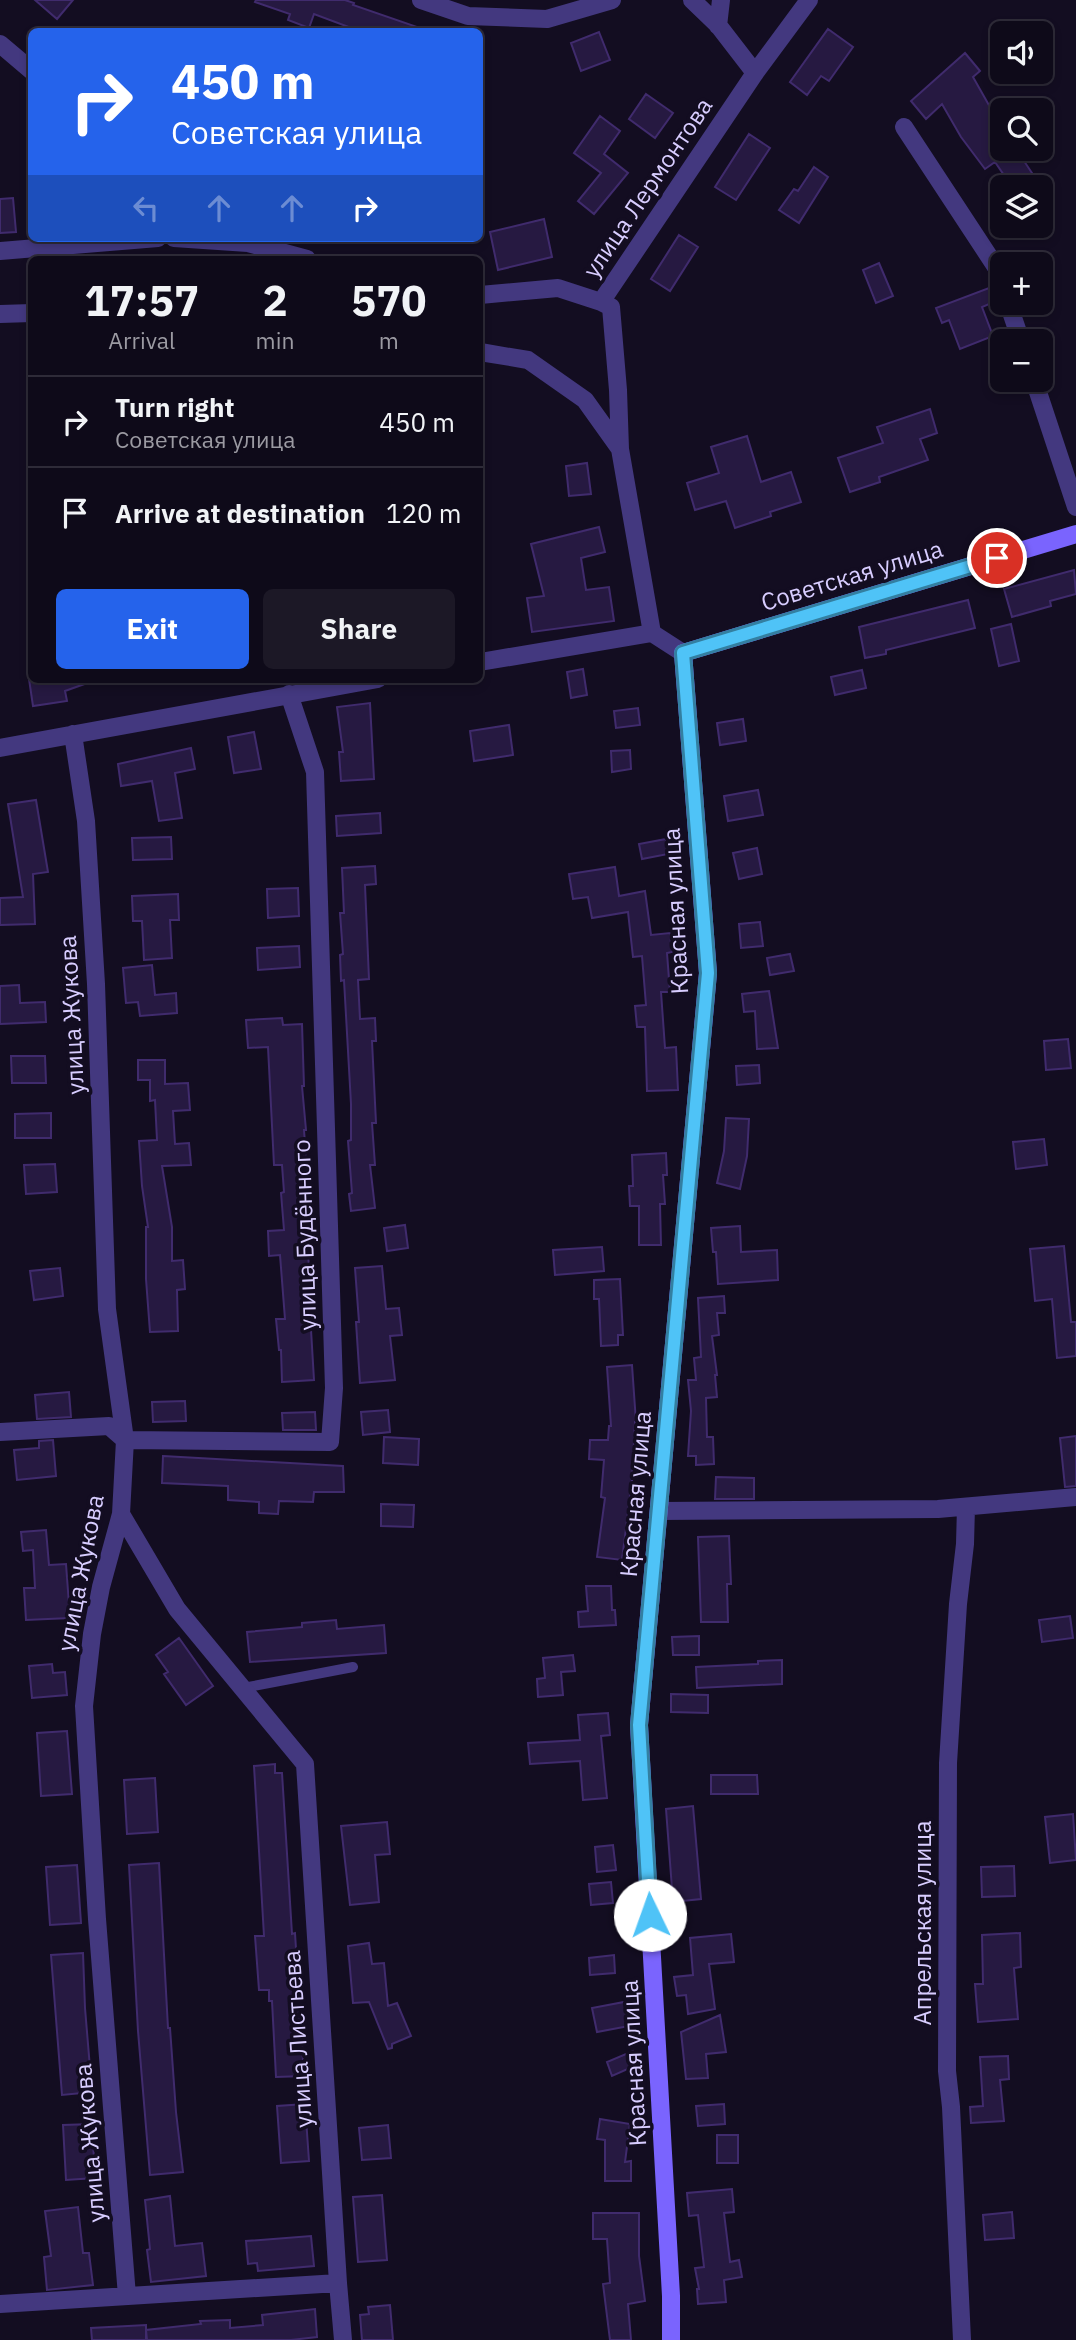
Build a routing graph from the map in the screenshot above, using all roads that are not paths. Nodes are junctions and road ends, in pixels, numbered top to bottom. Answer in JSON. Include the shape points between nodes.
{"nodes":[{"id":1,"x":421,"y":0,"type":"edge"},
{"id":2,"x":612,"y":0,"type":"edge"},
{"id":3,"x":692,"y":0,"type":"edge"},
{"id":4,"x":721,"y":0,"type":"edge"},
{"id":5,"x":809,"y":0,"type":"edge"},
{"id":6,"x":718,"y":26,"type":"junction"},
{"id":7,"x":3,"y":51,"type":"edge"},
{"id":8,"x":28,"y":68,"type":"edge"},
{"id":9,"x":755,"y":73,"type":"junction"},
{"id":10,"x":904,"y":127,"type":"dead end"},
{"id":11,"x":109,"y":242,"type":"edge"},
{"id":12,"x":248,"y":242,"type":"edge"},
{"id":13,"x":0,"y":251,"type":"edge"},
{"id":14,"x":297,"y":256,"type":"edge"},
{"id":15,"x":990,"y":258,"type":"edge"},
{"id":16,"x":483,"y":295,"type":"edge"},
{"id":17,"x":601,"y":302,"type":"junction"},
{"id":18,"x":28,"y":313,"type":"edge"},
{"id":19,"x":0,"y":314,"type":"edge"},
{"id":20,"x":483,"y":352,"type":"edge"},
{"id":21,"x":1038,"y":392,"type":"edge"},
{"id":22,"x":620,"y":449,"type":"junction"},
{"id":23,"x":1076,"y":507,"type":"edge"},
{"id":24,"x":1076,"y":534,"type":"edge"},
{"id":25,"x":652,"y":634,"type":"junction"},
{"id":26,"x":683,"y":653,"type":"junction"},
{"id":27,"x":483,"y":662,"type":"edge"},
{"id":28,"x":354,"y":683,"type":"edge"},
{"id":29,"x":289,"y":694,"type":"junction"},
{"id":30,"x":73,"y":734,"type":"junction"},
{"id":31,"x":0,"y":748,"type":"edge"},
{"id":32,"x":0,"y":1432,"type":"edge"},
{"id":33,"x":125,"y":1440,"type":"junction"},
{"id":34,"x":1076,"y":1497,"type":"edge"},
{"id":35,"x":966,"y":1507,"type":"junction"},
{"id":36,"x":659,"y":1511,"type":"junction"},
{"id":37,"x":121,"y":1514,"type":"junction"},
{"id":38,"x":353,"y":1667,"type":"dead end"},
{"id":39,"x":243,"y":1688,"type":"junction"},
{"id":40,"x":338,"y":2283,"type":"junction"},
{"id":41,"x":127,"y":2297,"type":"junction"},
{"id":42,"x":0,"y":2304,"type":"edge"},
{"id":43,"x":343,"y":2340,"type":"edge"},
{"id":44,"x":671,"y":2340,"type":"edge"},
{"id":45,"x":962,"y":2340,"type":"edge"}],
"edges":[{"from":1,"to":2,"type":"street","via":[[468,16],[547,19]]},
{"from":3,"to":6,"type":"street"},
{"from":4,"to":6,"type":"street"},
{"from":5,"to":9,"type":"street","name":"улица Лермонтова"},
{"from":6,"to":9,"type":"street"},
{"from":7,"to":8,"type":"street"},
{"from":9,"to":17,"type":"street","name":"улица Лермонтова"},
{"from":10,"to":15,"type":"street"},
{"from":11,"to":13,"type":"street"},
{"from":12,"to":14,"type":"street"},
{"from":16,"to":17,"type":"street","name":"улица Лермонтова","via":[[558,288]]},
{"from":17,"to":22,"type":"street","via":[[611,307]]},
{"from":18,"to":19,"type":"street"},
{"from":20,"to":22,"type":"street","via":[[528,360],[576,393]]},
{"from":21,"to":23,"type":"street"},
{"from":22,"to":25,"type":"street"},
{"from":24,"to":26,"type":"main road","name":"Советская улица"},
{"from":25,"to":26,"type":"street"},
{"from":25,"to":27,"type":"street"},
{"from":26,"to":36,"type":"main road","name":"Красная улица","via":[[708,973]]},
{"from":28,"to":29,"type":"street"},
{"from":29,"to":30,"type":"street"},
{"from":29,"to":33,"type":"street","name":"улица Будённого","via":[[315,772],[334,1388],[330,1442]]},
{"from":30,"to":31,"type":"street"},
{"from":30,"to":33,"type":"street","name":"улица Жукова","via":[[86,821],[96,984],[107,1309]]},
{"from":32,"to":33,"type":"street","name":"улица Будённого","via":[[109,1426]]},
{"from":33,"to":37,"type":"street","name":"улица Жукова"},
{"from":34,"to":35,"type":"street"},
{"from":35,"to":36,"type":"street"},
{"from":35,"to":45,"type":"street","name":"Апрельская улица","via":[[948,1763],[947,2071]]},
{"from":36,"to":44,"type":"main road","name":"Красная улица","via":[[639,1725]]},
{"from":37,"to":39,"type":"street","name":"улица Листьева","via":[[177,1609]]},
{"from":37,"to":41,"type":"street","name":"улица Жукова","via":[[101,1587],[84,1706]]},
{"from":38,"to":39,"type":"lane"},
{"from":39,"to":40,"type":"street","name":"улица Листьева","via":[[305,1764]]},
{"from":40,"to":41,"type":"street"},
{"from":40,"to":43,"type":"street","name":"улица Листьева"},
{"from":41,"to":42,"type":"street"}]}
